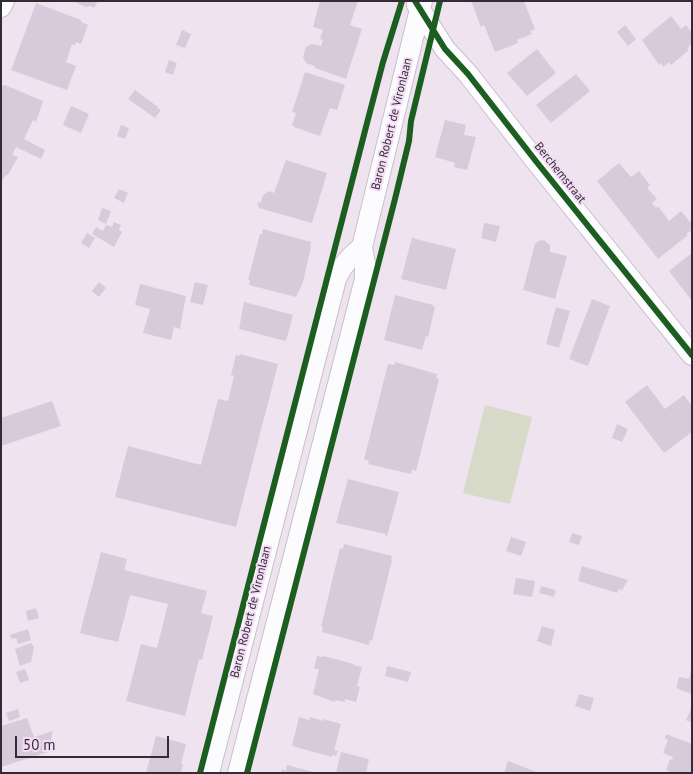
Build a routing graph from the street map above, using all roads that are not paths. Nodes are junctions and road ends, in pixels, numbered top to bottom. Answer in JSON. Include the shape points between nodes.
{"nodes":[{"id":1,"x":4,"y":1,"type":"edge"},
{"id":2,"x":419,"y":4,"type":"edge"},
{"id":3,"x":1,"y":7,"type":"edge"},
{"id":4,"x":362,"y":247,"type":"junction"},
{"id":5,"x":336,"y":279,"type":"junction"},
{"id":6,"x":363,"y":288,"type":"junction"},
{"id":7,"x":692,"y":355,"type":"edge"},
{"id":8,"x":225,"y":712,"type":"junction"},
{"id":9,"x":252,"y":719,"type":"junction"},
{"id":10,"x":209,"y":773,"type":"edge"},
{"id":11,"x":238,"y":773,"type":"edge"}],
"edges":[{"from":1,"to":3,"type":"street"},
{"from":2,"to":4,"type":"street","name":"Baron Robert de Vironlaan"},
{"from":2,"to":7,"type":"street","name":"Berchemstraat","via":[[445,49]]},
{"from":4,"to":5,"type":"street","name":"Baron Robert de Vironlaan","via":[[346,261]]},
{"from":4,"to":6,"type":"street","name":"Baron Robert de Vironlaan","via":[[365,264]]},
{"from":5,"to":6,"type":"street","via":[[354,278]]},
{"from":5,"to":8,"type":"street","name":"Baron Robert de Vironlaan"},
{"from":6,"to":9,"type":"street","name":"Baron Robert de Vironlaan"},
{"from":8,"to":9,"type":"street"},
{"from":8,"to":10,"type":"street","name":"Baron Robert de Vironlaan"},
{"from":9,"to":11,"type":"street","name":"Baron Robert de Vironlaan"}]}
